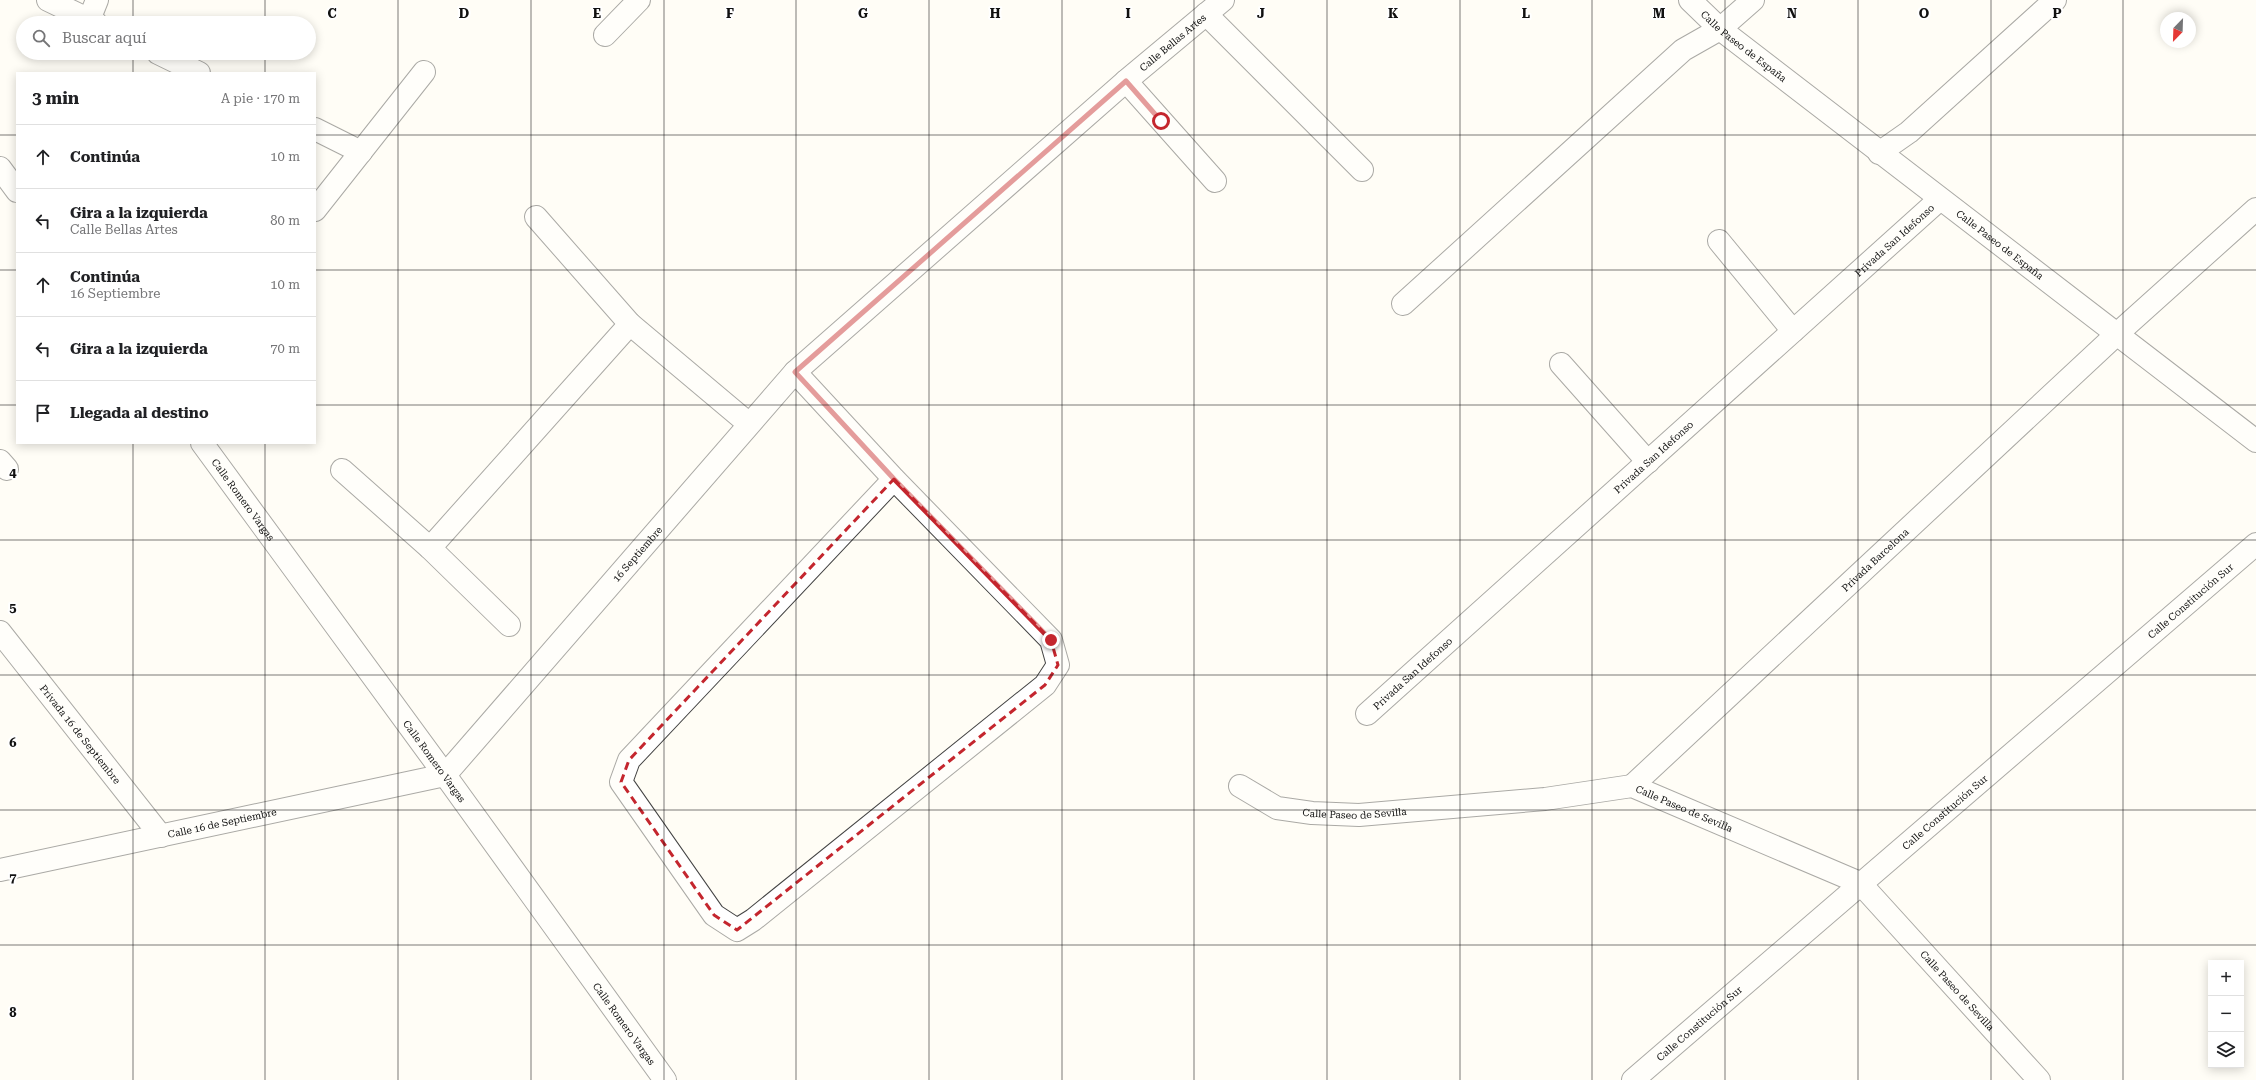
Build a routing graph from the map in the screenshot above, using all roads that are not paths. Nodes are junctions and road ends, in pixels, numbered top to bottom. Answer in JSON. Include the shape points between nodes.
{"nodes":[{"id":1,"x":48,"y":0,"type":"edge"},
{"id":2,"x":639,"y":0,"type":"edge"},
{"id":3,"x":1222,"y":0,"type":"edge"},
{"id":4,"x":1690,"y":0,"type":"edge"},
{"id":5,"x":1752,"y":0,"type":"edge"},
{"id":6,"x":2055,"y":0,"type":"edge"},
{"id":7,"x":94,"y":14,"type":"edge"},
{"id":8,"x":1206,"y":14,"type":"junction"},
{"id":9,"x":1720,"y":29,"type":"junction"},
{"id":10,"x":605,"y":35,"type":"dead end"},
{"id":11,"x":172,"y":60,"type":"edge"},
{"id":12,"x":197,"y":72,"type":"edge"},
{"id":13,"x":424,"y":72,"type":"dead end"},
{"id":14,"x":1126,"y":81,"type":"junction"},
{"id":15,"x":316,"y":130,"type":"edge"},
{"id":16,"x":361,"y":152,"type":"junction"},
{"id":17,"x":1879,"y":153,"type":"junction"},
{"id":18,"x":0,"y":168,"type":"edge"},
{"id":19,"x":1362,"y":170,"type":"dead end"},
{"id":20,"x":1214,"y":181,"type":"dead end"},
{"id":21,"x":16,"y":190,"type":"edge"},
{"id":22,"x":1940,"y":200,"type":"junction"},
{"id":23,"x":316,"y":209,"type":"edge"},
{"id":24,"x":2256,"y":210,"type":"edge"},
{"id":25,"x":536,"y":217,"type":"dead end"},
{"id":26,"x":1718,"y":241,"type":"dead end"},
{"id":27,"x":1403,"y":304,"type":"dead end"},
{"id":28,"x":630,"y":324,"type":"junction"},
{"id":29,"x":1792,"y":331,"type":"junction"},
{"id":30,"x":2118,"y":333,"type":"junction"},
{"id":31,"x":834,"y":338,"type":"joint"},
{"id":32,"x":1561,"y":364,"type":"dead end"},
{"id":33,"x":795,"y":372,"type":"junction"},
{"id":34,"x":749,"y":424,"type":"junction"},
{"id":35,"x":2256,"y":441,"type":"edge"},
{"id":36,"x":203,"y":444,"type":"edge"},
{"id":37,"x":1648,"y":462,"type":"junction"},
{"id":38,"x":342,"y":470,"type":"dead end"},
{"id":39,"x":894,"y":479,"type":"junction"},
{"id":40,"x":2256,"y":544,"type":"edge"},
{"id":41,"x":430,"y":548,"type":"junction"},
{"id":42,"x":509,"y":625,"type":"dead end"},
{"id":43,"x":0,"y":632,"type":"edge"},
{"id":44,"x":1367,"y":714,"type":"dead end"},
{"id":45,"x":445,"y":775,"type":"junction"},
{"id":46,"x":1240,"y":786,"type":"dead end"},
{"id":47,"x":1632,"y":786,"type":"junction"},
{"id":48,"x":161,"y":836,"type":"junction"},
{"id":49,"x":0,"y":870,"type":"edge"},
{"id":50,"x":1860,"y":883,"type":"junction"},
{"id":51,"x":665,"y":1080,"type":"edge"},
{"id":52,"x":1633,"y":1080,"type":"edge"},
{"id":53,"x":2039,"y":1080,"type":"edge"}],
"edges":[{"from":1,"to":7,"type":"street"},
{"from":2,"to":10,"type":"street"},
{"from":3,"to":8,"type":"street","name":"Calle Bellas Artes"},
{"from":4,"to":9,"type":"street","name":"Calle Paseo de España"},
{"from":5,"to":9,"type":"street"},
{"from":6,"to":17,"type":"street","via":[[1909,132]]},
{"from":8,"to":14,"type":"street","name":"Calle Bellas Artes"},
{"from":8,"to":19,"type":"street"},
{"from":9,"to":17,"type":"street","name":"Calle Paseo de España"},
{"from":9,"to":27,"type":"street","via":[[1684,50]]},
{"from":11,"to":12,"type":"street"},
{"from":13,"to":16,"type":"street"},
{"from":14,"to":20,"type":"street"},
{"from":14,"to":31,"type":"street","name":"Calle Bellas Artes"},
{"from":15,"to":16,"type":"street"},
{"from":16,"to":23,"type":"street"},
{"from":17,"to":22,"type":"street","name":"Calle Paseo de España"},
{"from":18,"to":21,"type":"street"},
{"from":22,"to":29,"type":"street","name":"Privada San Idefonso"},
{"from":22,"to":30,"type":"street","name":"Calle Paseo de España"},
{"from":24,"to":30,"type":"street","name":"Privada Barcelona"},
{"from":25,"to":28,"type":"street"},
{"from":26,"to":29,"type":"street"},
{"from":28,"to":34,"type":"street"},
{"from":28,"to":41,"type":"street"},
{"from":29,"to":37,"type":"street","name":"Privada San Idefonso"},
{"from":30,"to":35,"type":"street","name":"Calle Paseo de España"},
{"from":30,"to":47,"type":"street","name":"Privada Barcelona"},
{"from":31,"to":33,"type":"street","name":"16 Septiembre"},
{"from":32,"to":37,"type":"street"},
{"from":33,"to":34,"type":"street","name":"16 Septiembre"},
{"from":33,"to":39,"type":"street"},
{"from":34,"to":45,"type":"street","name":"16 Septiembre"},
{"from":36,"to":45,"type":"street","name":"Calle Romero Vargas"},
{"from":37,"to":44,"type":"street","name":"Privada San Idefonso"},
{"from":38,"to":41,"type":"street"},
{"from":39,"to":39,"type":"street","via":[[629,760],[621,782],[714,915],[737,930],[753,920],[1044,685],[1058,665],[1051,640]]},
{"from":40,"to":50,"type":"street","name":"Calle Constitución Sur"},
{"from":41,"to":42,"type":"street"},
{"from":43,"to":48,"type":"street","name":"Privada 16 de Septiembre"},
{"from":45,"to":48,"type":"street","name":"Calle 16 de Septiembre"},
{"from":45,"to":51,"type":"street","name":"Calle Romero Vargas"},
{"from":46,"to":47,"type":"street","name":"Calle Paseo de Sevilla","via":[[1277,808],[1312,813],[1359,815],[1545,799]]},
{"from":47,"to":50,"type":"street","name":"Calle Paseo de Sevilla"},
{"from":48,"to":49,"type":"street","name":"Calle 16 de Septiembre"},
{"from":50,"to":52,"type":"street","name":"Calle Constitución Sur"},
{"from":50,"to":53,"type":"street","name":"Calle Paseo de Sevilla"}]}
